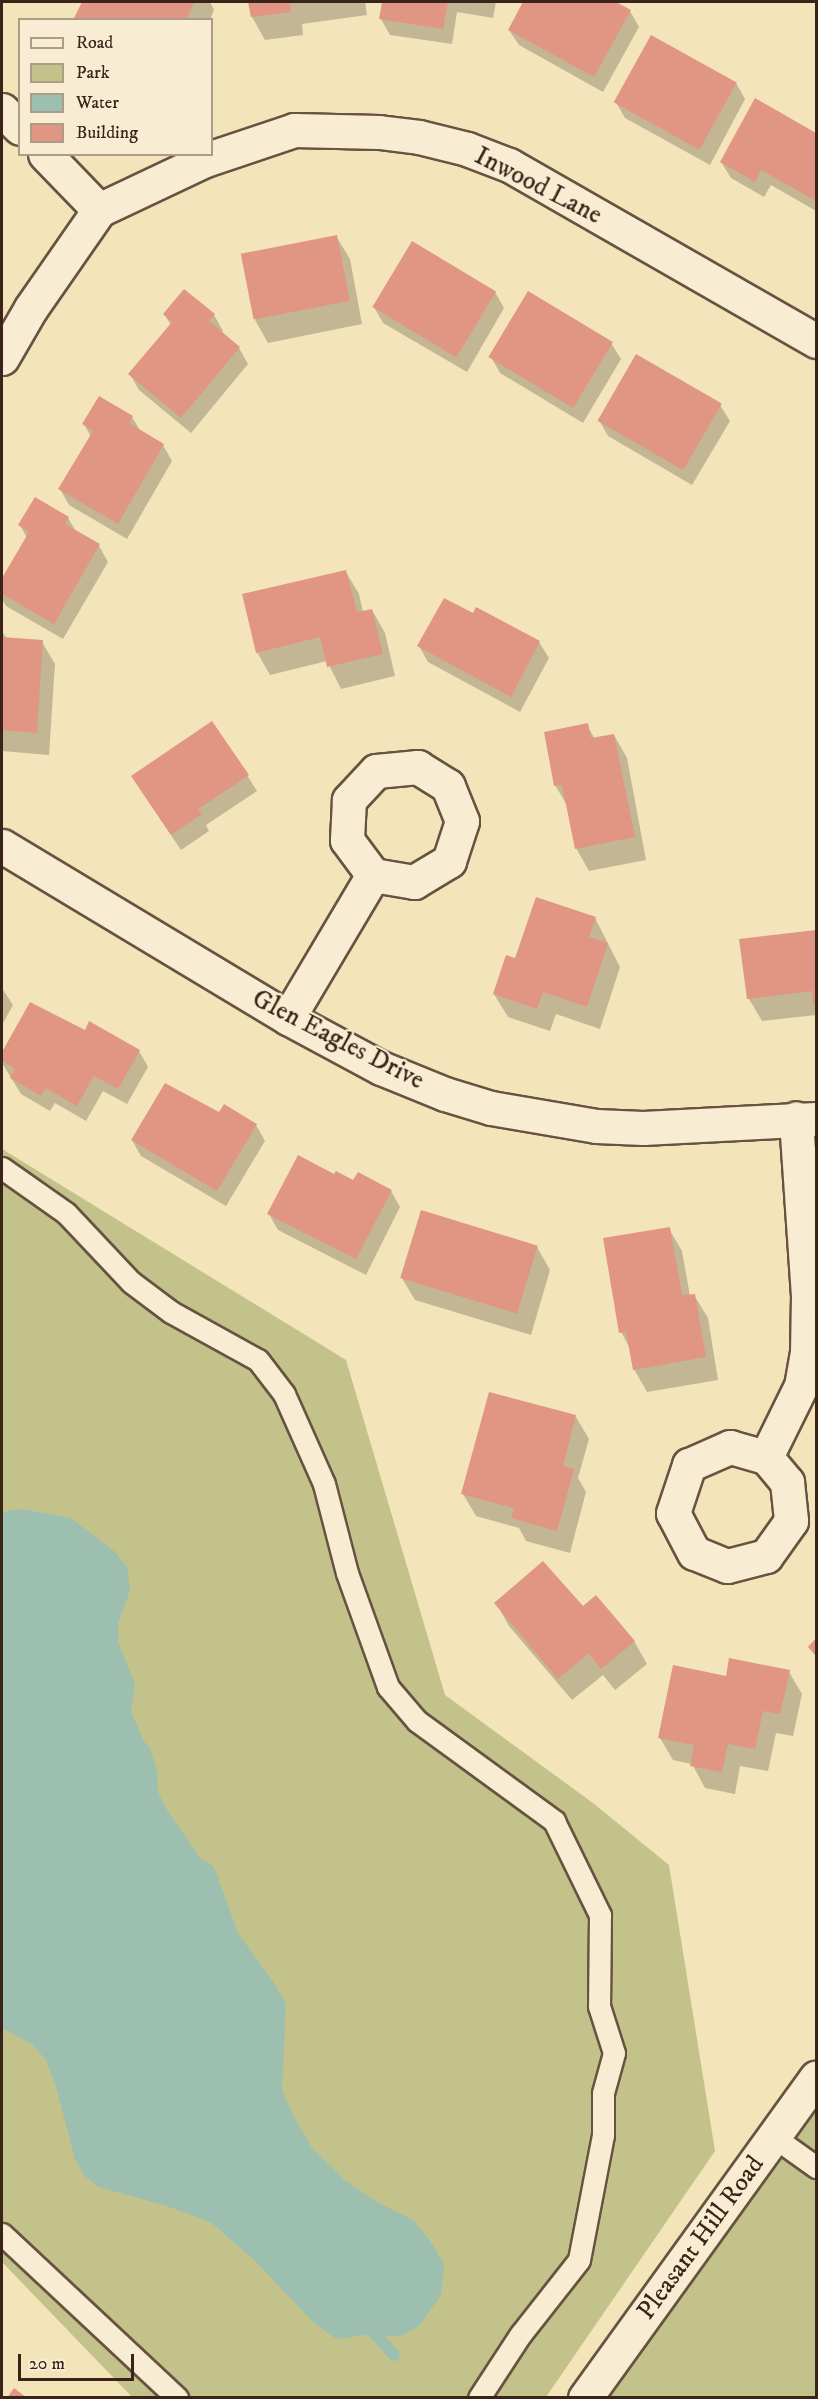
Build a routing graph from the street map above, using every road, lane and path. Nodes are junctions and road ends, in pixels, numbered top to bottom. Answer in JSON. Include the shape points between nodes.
{"nodes":[{"id":1,"x":2,"y":110,"type":"edge"},
{"id":2,"x":18,"y":126,"type":"edge"},
{"id":3,"x":47,"y":156,"type":"edge"},
{"id":4,"x":99,"y":210,"type":"junction"},
{"id":5,"x":816,"y":341,"type":"edge"},
{"id":6,"x":2,"y":358,"type":"edge"},
{"id":7,"x":2,"y":846,"type":"edge"},
{"id":8,"x":373,"y":875,"type":"dead end"},
{"id":9,"x":288,"y":1018,"type":"junction"},
{"id":10,"x":806,"y":1119,"type":"edge"},
{"id":11,"x":2,"y":1168,"type":"edge"},
{"id":12,"x":766,"y":1457,"type":"dead end"},
{"id":13,"x":811,"y":2097,"type":"edge"},
{"id":14,"x":774,"y":2137,"type":"junction"},
{"id":15,"x":816,"y":2168,"type":"edge"},
{"id":16,"x":2,"y":2234,"type":"edge"},
{"id":17,"x":177,"y":2397,"type":"edge"},
{"id":18,"x":479,"y":2397,"type":"edge"},
{"id":19,"x":585,"y":2397,"type":"edge"}],
"edges":[{"from":1,"to":2,"type":"street"},
{"from":3,"to":4,"type":"street"},
{"from":4,"to":5,"type":"street","name":"Inwood Lane","via":[[205,160],[294,130],[419,137],[509,165]]},
{"from":4,"to":6,"type":"street","name":"Inwood Lane","via":[[31,308]]},
{"from":7,"to":9,"type":"street","name":"Glen Eagles Drive"},
{"from":8,"to":9,"type":"street"},
{"from":9,"to":10,"type":"street","name":"Glen Eagles Drive","via":[[381,1068],[445,1094],[548,1120],[643,1128]]},
{"from":10,"to":12,"type":"street","via":[[807,1353],[801,1386]]},
{"from":11,"to":18,"type":"lane","via":[[66,1213],[131,1282],[171,1312],[258,1360],[284,1394],[324,1484],[347,1573],[388,1687],[417,1721],[554,1821],[600,1915],[599,2006],[614,2053],[603,2092],[603,2135],[579,2260],[515,2342]]},
{"from":13,"to":14,"type":"street","name":"Pleasant Hill Road"},
{"from":14,"to":15,"type":"lane"},
{"from":14,"to":19,"type":"street","name":"Pleasant Hill Road"},
{"from":16,"to":17,"type":"lane"}]}
